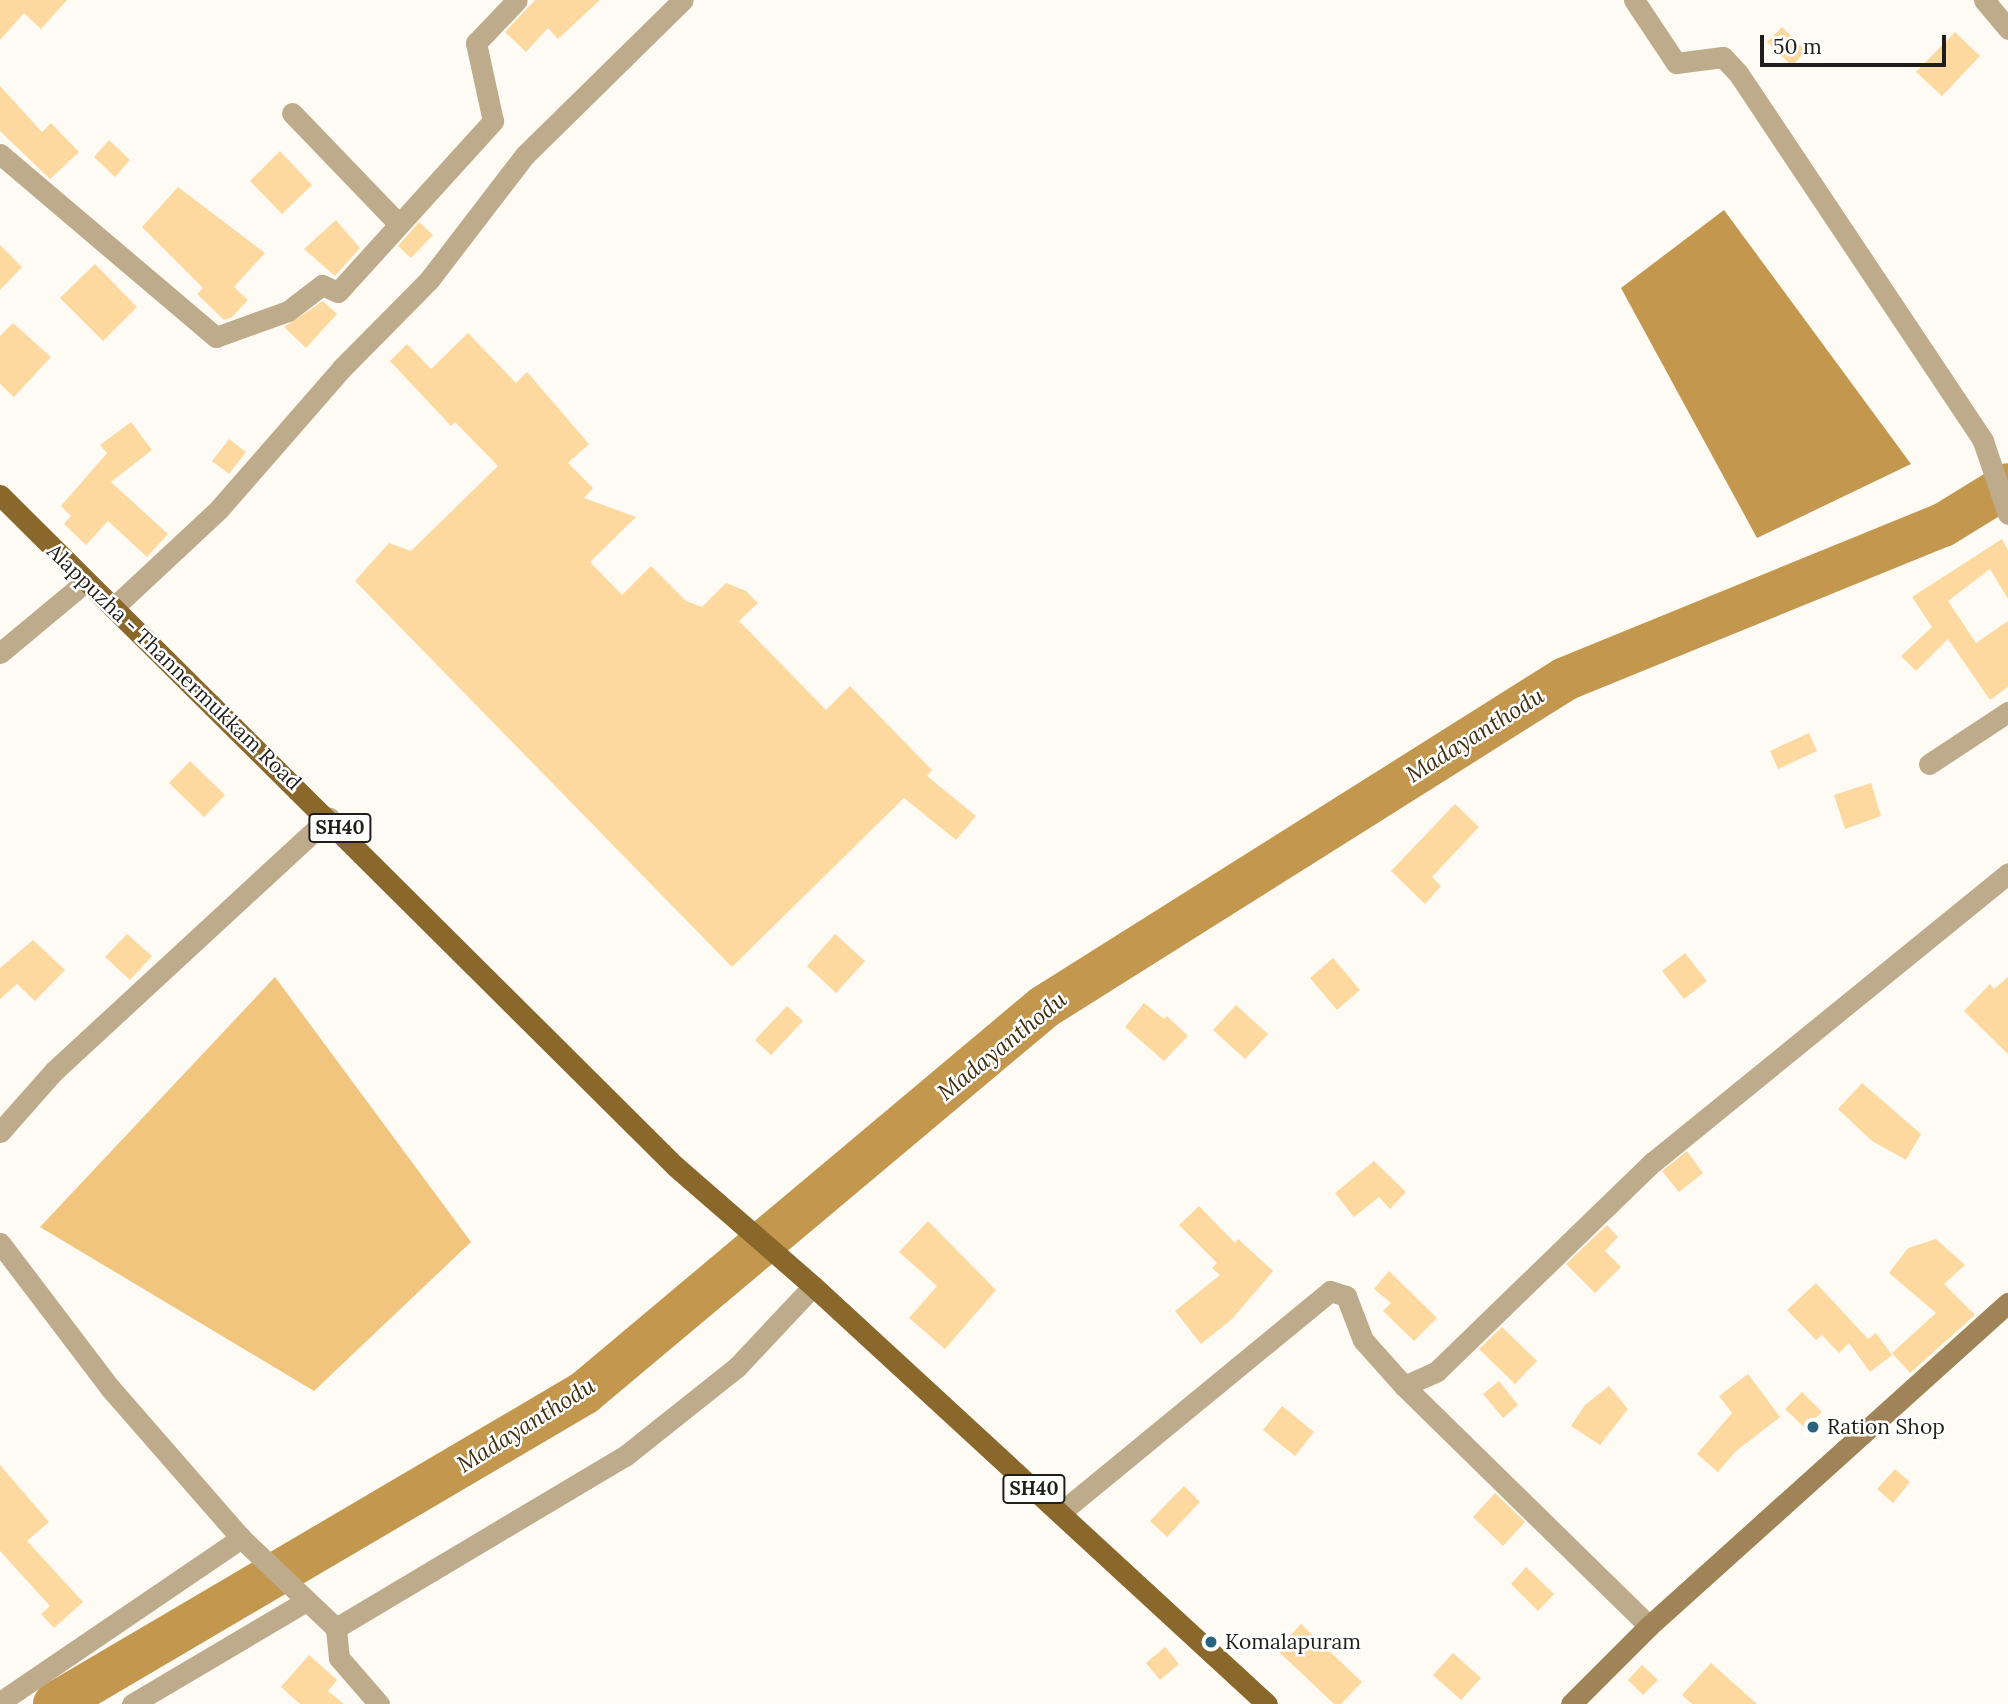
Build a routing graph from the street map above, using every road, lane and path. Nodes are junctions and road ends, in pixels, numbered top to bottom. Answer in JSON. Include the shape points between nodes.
{"nodes":[{"id":1,"x":517,"y":0,"type":"edge"},
{"id":2,"x":683,"y":0,"type":"edge"},
{"id":3,"x":1634,"y":0,"type":"edge"},
{"id":4,"x":1984,"y":0,"type":"edge"},
{"id":5,"x":2008,"y":29,"type":"edge"},
{"id":6,"x":292,"y":113,"type":"dead end"},
{"id":7,"x":0,"y":154,"type":"edge"},
{"id":8,"x":400,"y":224,"type":"junction"},
{"id":9,"x":0,"y":495,"type":"edge"},
{"id":10,"x":2008,"y":514,"type":"edge"},
{"id":11,"x":84,"y":583,"type":"junction"},
{"id":12,"x":113,"y":608,"type":"junction"},
{"id":13,"x":0,"y":653,"type":"edge"},
{"id":14,"x":2008,"y":712,"type":"edge"},
{"id":15,"x":1929,"y":764,"type":"dead end"},
{"id":16,"x":329,"y":817,"type":"junction"},
{"id":17,"x":2008,"y":873,"type":"edge"},
{"id":18,"x":0,"y":1132,"type":"edge"},
{"id":19,"x":0,"y":1243,"type":"edge"},
{"id":20,"x":806,"y":1280,"type":"junction"},
{"id":21,"x":2008,"y":1303,"type":"edge"},
{"id":22,"x":1404,"y":1386,"type":"junction"},
{"id":23,"x":1060,"y":1513,"type":"junction"},
{"id":24,"x":241,"y":1538,"type":"junction"},
{"id":25,"x":306,"y":1601,"type":"junction"},
{"id":26,"x":1649,"y":1626,"type":"junction"},
{"id":27,"x":336,"y":1628,"type":"junction"},
{"id":28,"x":0,"y":1702,"type":"edge"},
{"id":29,"x":132,"y":1704,"type":"edge"},
{"id":30,"x":379,"y":1704,"type":"edge"},
{"id":31,"x":1267,"y":1704,"type":"edge"},
{"id":32,"x":1571,"y":1704,"type":"edge"}],
"edges":[{"from":1,"to":8,"type":"street","via":[[476,43],[493,121]]},
{"from":2,"to":12,"type":"street","via":[[525,155],[429,280],[341,369],[219,509]]},
{"from":3,"to":10,"type":"street","via":[[1676,63],[1723,57],[1738,73],[1983,442]]},
{"from":4,"to":5,"type":"street"},
{"from":6,"to":8,"type":"street"},
{"from":7,"to":8,"type":"street","via":[[216,337],[288,311],[322,285],[338,292]]},
{"from":9,"to":11,"type":"main road","name":"Alappuzha - Thannermukkam Road","number":"SH40"},
{"from":11,"to":12,"type":"main road","name":"Alappuzha - Thannermukkam Road","number":"SH40"},
{"from":11,"to":13,"type":"street"},
{"from":12,"to":16,"type":"main road","name":"Alappuzha - Thannermukkam Road","number":"SH40"},
{"from":14,"to":15,"type":"street"},
{"from":16,"to":18,"type":"street","via":[[54,1071]]},
{"from":16,"to":20,"type":"main road","name":"Alappuzha - Thannermukkam Road","number":"SH40","via":[[675,1166]]},
{"from":17,"to":22,"type":"street","via":[[1653,1162],[1437,1371]]},
{"from":19,"to":24,"type":"street","via":[[111,1389]]},
{"from":20,"to":23,"type":"main road","number":"SH40"},
{"from":20,"to":27,"type":"street","via":[[737,1367],[625,1456]]},
{"from":21,"to":26,"type":"main road"},
{"from":22,"to":23,"type":"street","via":[[1363,1340],[1346,1296],[1330,1291]]},
{"from":22,"to":26,"type":"street"},
{"from":23,"to":31,"type":"main road","number":"SH40"},
{"from":24,"to":25,"type":"street"},
{"from":24,"to":28,"type":"street"},
{"from":25,"to":27,"type":"street"},
{"from":25,"to":29,"type":"street"},
{"from":26,"to":32,"type":"main road"},
{"from":27,"to":30,"type":"street","via":[[339,1658]]}]}
